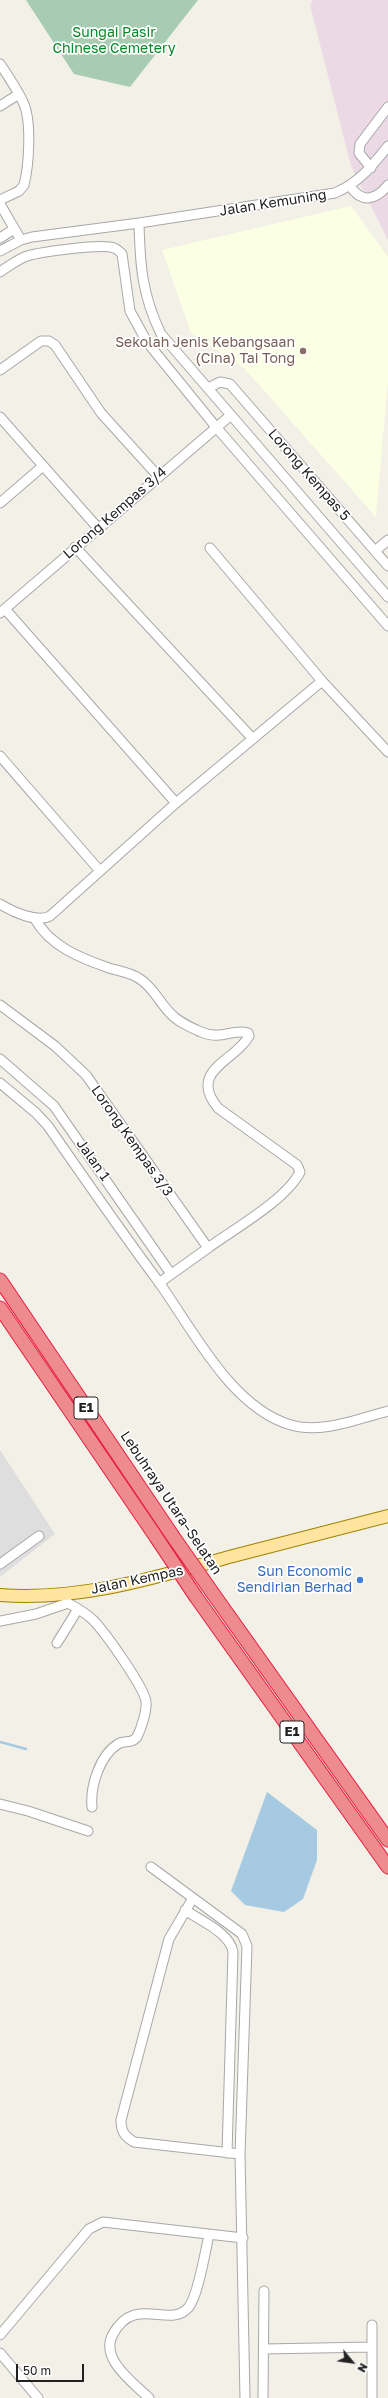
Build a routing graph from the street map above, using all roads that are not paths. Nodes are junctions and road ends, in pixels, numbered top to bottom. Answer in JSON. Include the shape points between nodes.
{"nodes":[{"id":1,"x":0,"y":64,"type":"edge"},
{"id":2,"x":19,"y":94,"type":"junction"},
{"id":3,"x":0,"y":106,"type":"edge"},
{"id":4,"x":388,"y":107,"type":"edge"},
{"id":5,"x":388,"y":146,"type":"edge"},
{"id":6,"x":371,"y":168,"type":"junction"},
{"id":7,"x":388,"y":185,"type":"edge"},
{"id":8,"x":350,"y":186,"type":"junction"},
{"id":9,"x":0,"y":200,"type":"edge"},
{"id":10,"x":0,"y":204,"type":"edge"},
{"id":11,"x":139,"y":223,"type":"junction"},
{"id":12,"x":14,"y":229,"type":"junction"},
{"id":13,"x":0,"y":238,"type":"edge"},
{"id":14,"x":21,"y":240,"type":"junction"},
{"id":15,"x":0,"y":251,"type":"edge"},
{"id":16,"x":0,"y":272,"type":"edge"},
{"id":17,"x":0,"y":370,"type":"edge"},
{"id":18,"x":208,"y":388,"type":"junction"},
{"id":19,"x":231,"y":415,"type":"junction"},
{"id":20,"x":0,"y":417,"type":"edge"},
{"id":21,"x":216,"y":427,"type":"junction"},
{"id":22,"x":43,"y":466,"type":"junction"},
{"id":23,"x":158,"y":476,"type":"junction"},
{"id":24,"x":0,"y":503,"type":"edge"},
{"id":25,"x":98,"y":528,"type":"junction"},
{"id":26,"x":388,"y":540,"type":"edge"},
{"id":27,"x":75,"y":546,"type":"junction"},
{"id":28,"x":210,"y":548,"type":"dead end"},
{"id":29,"x":375,"y":551,"type":"junction"},
{"id":30,"x":388,"y":566,"type":"edge"},
{"id":31,"x":388,"y":597,"type":"edge"},
{"id":32,"x":2,"y":611,"type":"edge"},
{"id":33,"x":388,"y":626,"type":"edge"},
{"id":34,"x":322,"y":681,"type":"junction"},
{"id":35,"x":253,"y":739,"type":"junction"},
{"id":36,"x":388,"y":752,"type":"edge"},
{"id":37,"x":0,"y":756,"type":"edge"},
{"id":38,"x":176,"y":803,"type":"junction"},
{"id":39,"x":100,"y":871,"type":"junction"},
{"id":40,"x":0,"y":904,"type":"edge"},
{"id":41,"x":35,"y":919,"type":"junction"},
{"id":42,"x":0,"y":1005,"type":"edge"},
{"id":43,"x":0,"y":1060,"type":"edge"},
{"id":44,"x":0,"y":1083,"type":"edge"},
{"id":45,"x":208,"y":1248,"type":"junction"},
{"id":46,"x":171,"y":1274,"type":"junction"},
{"id":47,"x":0,"y":1280,"type":"edge"},
{"id":48,"x":159,"y":1283,"type":"junction"},
{"id":49,"x":0,"y":1308,"type":"edge"},
{"id":50,"x":388,"y":1411,"type":"edge"},
{"id":51,"x":388,"y":1516,"type":"edge"},
{"id":52,"x":39,"y":1536,"type":"dead end"},
{"id":53,"x":0,"y":1564,"type":"edge"},
{"id":54,"x":0,"y":1595,"type":"edge"},
{"id":55,"x":68,"y":1599,"type":"junction"},
{"id":56,"x":78,"y":1609,"type":"junction"},
{"id":57,"x":0,"y":1621,"type":"edge"},
{"id":58,"x":57,"y":1643,"type":"dead end"},
{"id":59,"x":0,"y":1804,"type":"edge"},
{"id":60,"x":92,"y":1806,"type":"dead end"},
{"id":61,"x":88,"y":1831,"type":"dead end"},
{"id":62,"x":388,"y":1840,"type":"edge"},
{"id":63,"x":151,"y":1867,"type":"dead end"},
{"id":64,"x":388,"y":1867,"type":"edge"},
{"id":65,"x":193,"y":1898,"type":"junction"},
{"id":66,"x":185,"y":1910,"type":"junction"},
{"id":67,"x":227,"y":2152,"type":"junction"},
{"id":68,"x":240,"y":2154,"type":"junction"},
{"id":69,"x":209,"y":2235,"type":"junction"},
{"id":70,"x":243,"y":2238,"type":"junction"},
{"id":71,"x":264,"y":2291,"type":"dead end"},
{"id":72,"x":372,"y":2326,"type":"dead end"},
{"id":73,"x":0,"y":2335,"type":"edge"},
{"id":74,"x":372,"y":2347,"type":"junction"},
{"id":75,"x":264,"y":2349,"type":"junction"},
{"id":76,"x":0,"y":2353,"type":"edge"},
{"id":77,"x":38,"y":2398,"type":"edge"},
{"id":78,"x":149,"y":2398,"type":"edge"},
{"id":79,"x":244,"y":2398,"type":"edge"},
{"id":80,"x":263,"y":2398,"type":"edge"},
{"id":81,"x":372,"y":2398,"type":"edge"}],
"edges":[{"from":1,"to":2,"type":"street"},
{"from":2,"to":3,"type":"street"},
{"from":2,"to":9,"type":"street","via":[[27,114],[26,178],[19,191]]},
{"from":4,"to":6,"type":"street","via":[[360,144],[359,153]]},
{"from":5,"to":6,"type":"street","name":"Jalan Kemuning"},
{"from":6,"to":8,"type":"street","name":"Jalan Kemuning"},
{"from":7,"to":8,"type":"street","via":[[375,198],[365,199],[359,197]]},
{"from":8,"to":11,"type":"street","name":"Jalan Kemuning","via":[[335,193],[315,197]]},
{"from":10,"to":12,"type":"street"},
{"from":11,"to":14,"type":"street","name":"Jalan Kemuning"},
{"from":11,"to":18,"type":"street","via":[[140,271],[152,316],[168,344]]},
{"from":12,"to":13,"type":"street"},
{"from":12,"to":14,"type":"street"},
{"from":14,"to":15,"type":"street","name":"Jalan Kemuning"},
{"from":16,"to":21,"type":"street","via":[[18,260],[34,254],[94,247],[118,250],[122,254],[130,311],[140,332]]},
{"from":17,"to":23,"type":"street","via":[[41,341],[49,341],[55,345],[102,413]]},
{"from":18,"to":19,"type":"street"},
{"from":18,"to":29,"type":"street","name":"Lorong Kempas 5","via":[[220,382],[230,384]]},
{"from":19,"to":21,"type":"street","name":"Lorong Kempas 3/4"},
{"from":19,"to":31,"type":"street"},
{"from":20,"to":22,"type":"street"},
{"from":21,"to":23,"type":"street","name":"Lorong Kempas 3/4"},
{"from":21,"to":33,"type":"street"},
{"from":22,"to":24,"type":"street"},
{"from":22,"to":25,"type":"street"},
{"from":23,"to":25,"type":"street","name":"Lorong Kempas 3/4"},
{"from":25,"to":27,"type":"street","name":"Lorong Kempas 3/4"},
{"from":26,"to":29,"type":"street"},
{"from":27,"to":32,"type":"street","name":"Lorong Kempas 3/4"},
{"from":27,"to":35,"type":"street"},
{"from":28,"to":34,"type":"street"},
{"from":29,"to":30,"type":"street","name":"Lorong Kempas 5"},
{"from":32,"to":38,"type":"street"},
{"from":34,"to":35,"type":"street"},
{"from":34,"to":36,"type":"street"},
{"from":35,"to":38,"type":"street"},
{"from":37,"to":39,"type":"street"},
{"from":38,"to":39,"type":"street"},
{"from":39,"to":41,"type":"street","via":[[50,916]]},
{"from":40,"to":41,"type":"street"},
{"from":41,"to":45,"type":"street","via":[[42,931],[64,949],[140,978],[170,1013],[192,1028],[214,1036],[248,1033],[249,1036],[242,1046],[219,1063],[212,1072],[209,1089],[212,1100],[218,1108],[297,1165],[300,1172],[297,1179],[269,1205]]},
{"from":42,"to":45,"type":"street","name":"Lorong Kempas 3/3","via":[[55,1046],[86,1075]]},
{"from":43,"to":46,"type":"street","name":"Jalan 1","via":[[44,1095],[58,1112]]},
{"from":44,"to":48,"type":"street","via":[[48,1126]]},
{"from":45,"to":46,"type":"street"},
{"from":46,"to":48,"type":"street"},
{"from":47,"to":62,"type":"highway","name":"Lebuhraya Utara–Selatan","number":"E1","bridge":true,"via":[[172,1535]]},
{"from":48,"to":50,"type":"street","via":[[184,1323],[230,1383],[271,1417],[292,1426],[318,1428]]},
{"from":49,"to":64,"type":"highway","number":"E1","bridge":true,"via":[[196,1597]]},
{"from":51,"to":55,"type":"main road","name":"Jalan Kempas"},
{"from":52,"to":53,"type":"street"},
{"from":54,"to":55,"type":"main road","name":"Jalan Kempas"},
{"from":55,"to":56,"type":"street"},
{"from":55,"to":57,"type":"street","via":[[36,1614]]},
{"from":56,"to":58,"type":"street"},
{"from":56,"to":60,"type":"street","via":[[101,1628],[136,1680],[146,1702],[136,1738],[114,1747],[102,1764],[92,1796]]},
{"from":59,"to":61,"type":"street"},
{"from":63,"to":65,"type":"street"},
{"from":65,"to":66,"type":"street"},
{"from":65,"to":68,"type":"street","via":[[242,1934],[248,1946]]},
{"from":66,"to":67,"type":"street","via":[[226,1938],[232,1945]]},
{"from":66,"to":67,"type":"street","via":[[169,1939],[121,2127],[123,2133],[134,2142]]},
{"from":67,"to":68,"type":"street"},
{"from":68,"to":70,"type":"street"},
{"from":69,"to":70,"type":"street"},
{"from":69,"to":73,"type":"street","via":[[103,2222],[96,2224]]},
{"from":69,"to":78,"type":"street","via":[[194,2298],[187,2308],[179,2314],[139,2313],[117,2326],[111,2338],[109,2350],[113,2359]]},
{"from":70,"to":79,"type":"street"},
{"from":71,"to":75,"type":"street"},
{"from":72,"to":74,"type":"street"},
{"from":74,"to":75,"type":"street"},
{"from":74,"to":81,"type":"street"},
{"from":75,"to":80,"type":"street"},
{"from":76,"to":77,"type":"street"}]}
